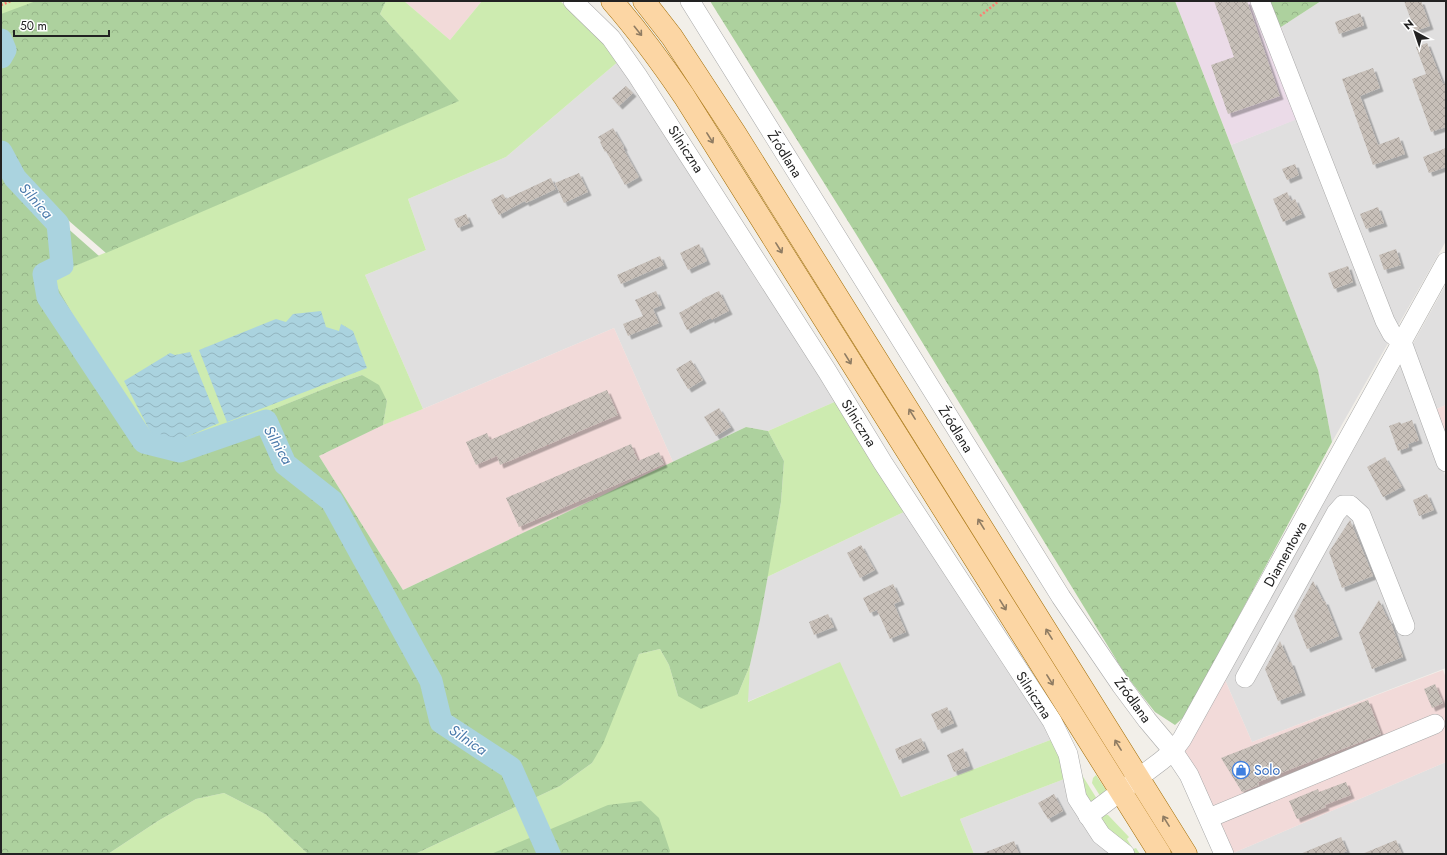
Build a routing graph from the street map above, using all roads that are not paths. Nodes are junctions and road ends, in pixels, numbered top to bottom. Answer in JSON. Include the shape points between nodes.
{"nodes":[{"id":1,"x":573,"y":1,"type":"edge"},
{"id":2,"x":612,"y":1,"type":"edge"},
{"id":3,"x":644,"y":1,"type":"edge"},
{"id":4,"x":690,"y":1,"type":"edge"},
{"id":5,"x":1260,"y":1,"type":"edge"},
{"id":6,"x":1446,"y":262,"type":"edge"},
{"id":7,"x":1402,"y":342,"type":"junction"},
{"id":8,"x":1446,"y":462,"type":"edge"},
{"id":9,"x":1263,"y":593,"type":"junction"},
{"id":10,"x":1286,"y":605,"type":"junction"},
{"id":11,"x":1405,"y":626,"type":"dead end"},
{"id":12,"x":1245,"y":678,"type":"dead end"},
{"id":13,"x":1435,"y":724,"type":"dead end"},
{"id":14,"x":1173,"y":751,"type":"junction"},
{"id":15,"x":1139,"y":778,"type":"junction"},
{"id":16,"x":1121,"y":792,"type":"junction"},
{"id":17,"x":1088,"y":816,"type":"junction"},
{"id":18,"x":1209,"y":818,"type":"junction"},
{"id":19,"x":1125,"y":854,"type":"edge"},
{"id":20,"x":1160,"y":854,"type":"edge"},
{"id":21,"x":1186,"y":854,"type":"edge"},
{"id":22,"x":1224,"y":854,"type":"edge"}],
"edges":[{"from":1,"to":17,"type":"street","name":"Silniczna","via":[[610,38],[641,81],[883,463],[1052,721],[1068,754],[1077,798]]},
{"from":2,"to":16,"type":"main road","one_way":true,"via":[[656,54],[684,96]]},
{"from":15,"to":3,"type":"main road","one_way":true,"via":[[735,133],[672,37]]},
{"from":4,"to":14,"type":"street","name":"Źródlana","via":[[1061,597],[1143,714]]},
{"from":5,"to":7,"type":"street","via":[[1385,321],[1392,334]]},
{"from":6,"to":7,"type":"street","name":"Diamentowa"},
{"from":7,"to":8,"type":"street"},
{"from":7,"to":9,"type":"street","name":"Diamentowa"},
{"from":9,"to":10,"type":"street"},
{"from":9,"to":14,"type":"street","name":"Diamentowa"},
{"from":10,"to":11,"type":"street","via":[[1336,513],[1343,506],[1350,505],[1361,516]]},
{"from":10,"to":12,"type":"street"},
{"from":13,"to":18,"type":"street"},
{"from":14,"to":15,"type":"street","name":"Diamentowa"},
{"from":14,"to":18,"type":"street","name":"Źródlana","via":[[1189,775]]},
{"from":15,"to":16,"type":"street","name":"Diamentowa"},
{"from":21,"to":15,"type":"main road","one_way":true},
{"from":16,"to":17,"type":"street","name":"Diamentowa"},
{"from":16,"to":20,"type":"main road"},
{"from":17,"to":19,"type":"street","name":"Silniczna","via":[[1101,835]]},
{"from":18,"to":22,"type":"street","name":"Źródlana"}]}
